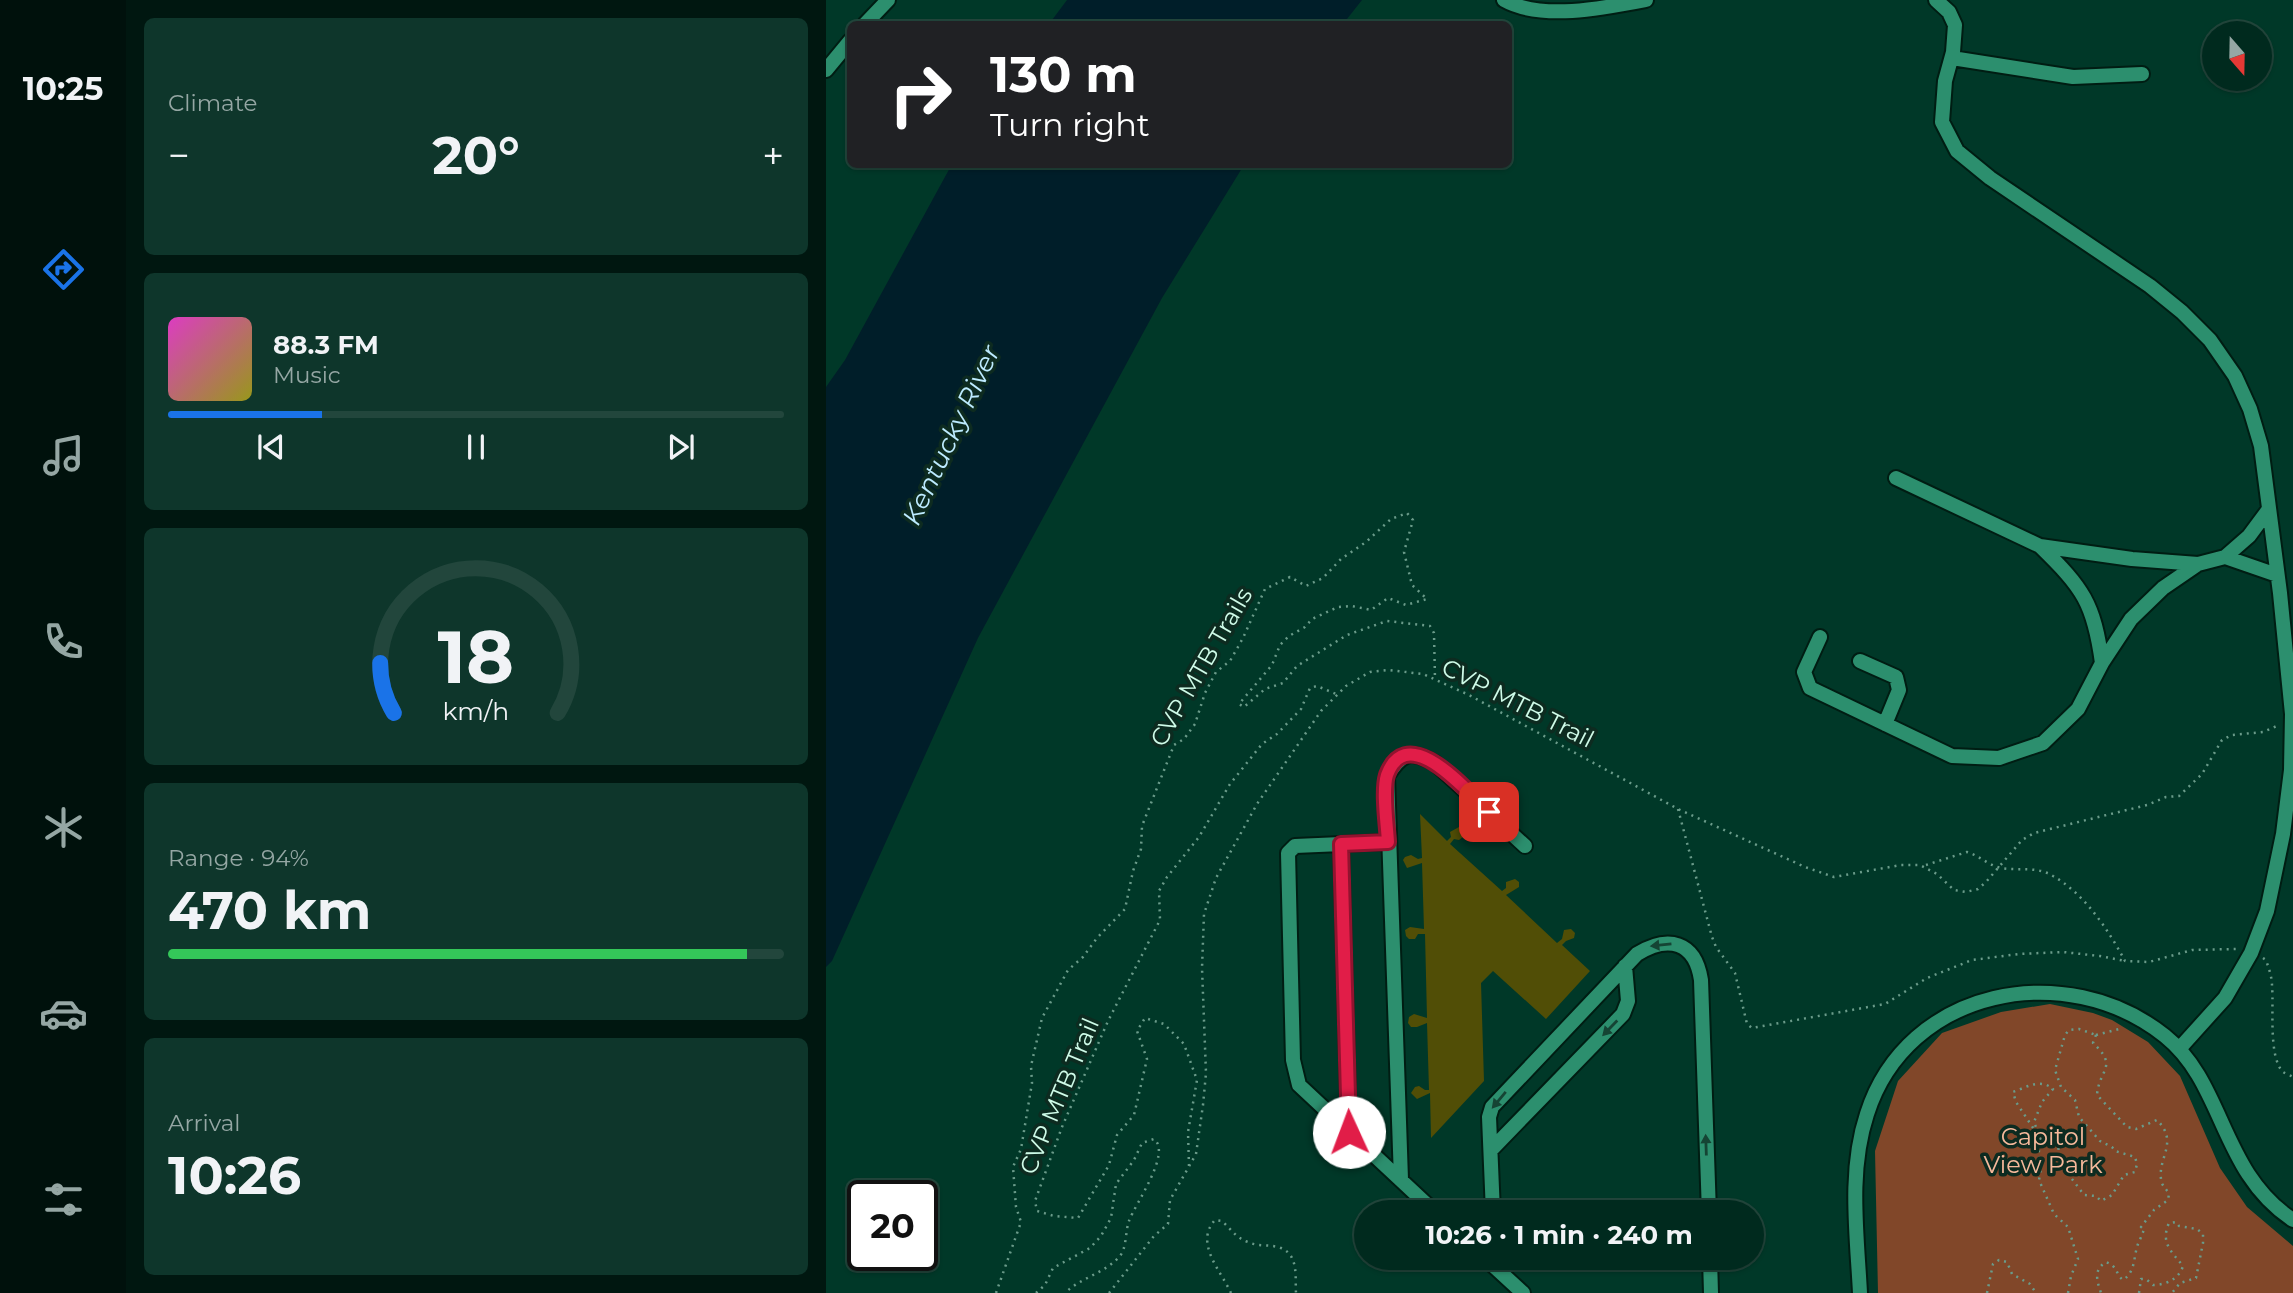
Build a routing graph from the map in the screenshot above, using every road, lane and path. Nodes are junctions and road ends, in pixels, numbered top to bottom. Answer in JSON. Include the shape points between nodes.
{"nodes":[{"id":1,"x":888,"y":0,"type":"edge"},
{"id":2,"x":1504,"y":0,"type":"edge"},
{"id":3,"x":1641,"y":0,"type":"edge"},
{"id":4,"x":1936,"y":0,"type":"edge"},
{"id":5,"x":868,"y":21,"type":"edge"},
{"id":6,"x":847,"y":44,"type":"edge"},
{"id":7,"x":1952,"y":58,"type":"junction"},
{"id":8,"x":826,"y":69,"type":"edge"},
{"id":9,"x":2143,"y":74,"type":"dead end"},
{"id":10,"x":1896,"y":478,"type":"dead end"},
{"id":11,"x":2269,"y":509,"type":"junction"},
{"id":12,"x":2040,"y":546,"type":"junction"},
{"id":13,"x":2225,"y":557,"type":"junction"},
{"id":14,"x":2198,"y":564,"type":"junction"},
{"id":15,"x":2277,"y":575,"type":"junction"},
{"id":16,"x":1820,"y":637,"type":"dead end"},
{"id":17,"x":1860,"y":661,"type":"dead end"},
{"id":18,"x":2102,"y":663,"type":"junction"},
{"id":19,"x":1435,"y":679,"type":"junction"},
{"id":20,"x":1336,"y":694,"type":"junction"},
{"id":21,"x":1885,"y":724,"type":"junction"},
{"id":22,"x":2282,"y":724,"type":"dead end"},
{"id":23,"x":1678,"y":809,"type":"junction"},
{"id":24,"x":1388,"y":842,"type":"junction"},
{"id":25,"x":1341,"y":844,"type":"junction"},
{"id":26,"x":1525,"y":846,"type":"dead end"},
{"id":27,"x":1923,"y":866,"type":"junction"},
{"id":28,"x":2000,"y":867,"type":"junction"},
{"id":29,"x":2244,"y":949,"type":"dead end"},
{"id":30,"x":2259,"y":957,"type":"dead end"},
{"id":31,"x":2125,"y":961,"type":"junction"},
{"id":32,"x":1625,"y":966,"type":"junction"},
{"id":33,"x":2134,"y":1017,"type":"junction"},
{"id":34,"x":2096,"y":1035,"type":"junction"},
{"id":35,"x":2179,"y":1049,"type":"junction"},
{"id":36,"x":2293,"y":1077,"type":"edge"},
{"id":37,"x":1349,"y":1132,"type":"junction"},
{"id":38,"x":1491,"y":1150,"type":"junction"},
{"id":39,"x":1189,"y":1168,"type":"junction"},
{"id":40,"x":1401,"y":1179,"type":"junction"},
{"id":41,"x":1423,"y":1200,"type":"edge"},
{"id":42,"x":1493,"y":1200,"type":"edge"},
{"id":43,"x":1708,"y":1200,"type":"edge"},
{"id":44,"x":2293,"y":1220,"type":"edge"},
{"id":45,"x":1501,"y":1270,"type":"edge"},
{"id":46,"x":1710,"y":1270,"type":"edge"},
{"id":47,"x":997,"y":1292,"type":"edge"},
{"id":48,"x":1036,"y":1293,"type":"edge"},
{"id":49,"x":1065,"y":1293,"type":"edge"},
{"id":50,"x":1110,"y":1293,"type":"edge"},
{"id":51,"x":1231,"y":1293,"type":"edge"},
{"id":52,"x":1296,"y":1293,"type":"edge"},
{"id":53,"x":1523,"y":1293,"type":"edge"},
{"id":54,"x":1711,"y":1293,"type":"edge"},
{"id":55,"x":1860,"y":1293,"type":"edge"},
{"id":56,"x":1987,"y":1293,"type":"edge"},
{"id":57,"x":2036,"y":1293,"type":"edge"},
{"id":58,"x":2068,"y":1293,"type":"edge"},
{"id":59,"x":2101,"y":1293,"type":"edge"},
{"id":60,"x":2139,"y":1293,"type":"edge"},
{"id":61,"x":2172,"y":1293,"type":"edge"}],
"edges":[{"from":1,"to":5,"type":"street"},
{"from":2,"to":3,"type":"street","via":[[1527,10],[1561,11]]},
{"from":4,"to":7,"type":"street","via":[[1955,25]]},
{"from":6,"to":8,"type":"street"},
{"from":7,"to":9,"type":"street","via":[[2073,77]]},
{"from":7,"to":11,"type":"street","via":[[1942,122],[1957,151],[2150,286],[2216,349],[2250,409],[2261,446]]},
{"from":10,"to":12,"type":"street"},
{"from":11,"to":13,"type":"street","via":[[2249,536]]},
{"from":11,"to":15,"type":"street"},
{"from":12,"to":14,"type":"street"},
{"from":12,"to":18,"type":"street","via":[[2069,574],[2088,602]]},
{"from":13,"to":14,"type":"street"},
{"from":13,"to":15,"type":"street"},
{"from":14,"to":18,"type":"street","via":[[2163,588],[2131,619]]},
{"from":15,"to":35,"type":"street","via":[[2292,714],[2283,834],[2267,911],[2251,953],[2225,998]]},
{"from":16,"to":21,"type":"street","via":[[1804,672],[1810,688]]},
{"from":17,"to":21,"type":"street","via":[[1896,677],[1899,690]]},
{"from":18,"to":21,"type":"street","via":[[2078,709],[2043,743],[1999,758],[1952,756]]},
{"from":19,"to":20,"type":"path","name":"CVP MTB Trail","via":[[1410,671],[1370,672]]},
{"from":19,"to":23,"type":"path","name":"CVP MTB Trail"},
{"from":19,"to":47,"type":"path","name":"CVP MTB Trails","via":[[1430,626],[1387,621],[1339,639],[1297,666],[1283,683],[1244,707],[1239,704],[1272,665],[1280,645],[1318,615],[1338,607],[1371,610],[1388,598],[1406,604],[1427,599],[1412,585],[1404,552],[1413,520],[1408,513],[1391,519],[1323,578],[1306,586],[1290,577],[1265,589],[1243,638],[1205,693],[1195,724],[1174,745],[1142,826],[1141,849],[1125,909],[1068,970],[1042,1018],[1021,1149],[1013,1167],[1021,1222]]},
{"from":20,"to":39,"type":"path","name":"CVP MTB Trail","via":[[1257,804],[1216,878],[1204,914],[1206,1073],[1196,1154]]},
{"from":20,"to":39,"type":"path","name":"CVP MTB Trail","via":[[1317,686],[1310,688],[1301,709],[1262,744],[1230,784],[1199,837],[1158,891],[1160,920],[1108,1021],[1062,1127],[1035,1201],[1037,1211],[1078,1218],[1109,1165],[1117,1135],[1134,1115],[1147,1059],[1137,1031],[1145,1017],[1164,1024],[1184,1044],[1197,1080],[1188,1132]]},
{"from":22,"to":28,"type":"path","via":[[2222,740],[2202,774],[2179,796],[2034,833],[2022,840]]},
{"from":23,"to":27,"type":"path","name":"CVP MTB Trail","via":[[1834,877],[1900,865]]},
{"from":23,"to":31,"type":"path","via":[[1712,937],[1735,973],[1747,1024],[1752,1028],[1885,1004],[1927,978],[1972,960],[2063,952]]},
{"from":24,"to":25,"type":"street"},
{"from":24,"to":26,"type":"street","via":[[1387,776],[1404,755],[1419,754],[1435,763]]},
{"from":24,"to":40,"type":"street"},
{"from":25,"to":37,"type":"street"},
{"from":25,"to":37,"type":"street","via":[[1296,846],[1288,853],[1293,1060],[1299,1085]]},
{"from":27,"to":28,"type":"path","name":"CVP MTB Trail","via":[[1968,852]]},
{"from":27,"to":28,"type":"path","via":[[1954,890],[1966,892],[1978,889]]},
{"from":28,"to":31,"type":"path","via":[[2033,869],[2053,876],[2086,904],[2117,943]]},
{"from":29,"to":31,"type":"path","via":[[2192,950],[2150,962]]},
{"from":30,"to":36,"type":"path","via":[[2266,960],[2271,973],[2270,1023],[2278,1062],[2283,1072]]},
{"from":32,"to":38,"type":"street","one_way":true,"via":[[1492,1107]]},
{"from":32,"to":38,"type":"street","one_way":true,"via":[[1628,1001],[1623,1014]]},
{"from":43,"to":32,"type":"street","one_way":true,"via":[[1699,965],[1683,946],[1667,942],[1651,945]]},
{"from":33,"to":34,"type":"path","via":[[2128,1028]]},
{"from":33,"to":35,"type":"street"},
{"from":33,"to":55,"type":"street","via":[[2081,996],[2013,993],[1958,1010],[1912,1043],[1880,1084],[1859,1144]]},
{"from":34,"to":58,"type":"path","via":[[2079,1028],[2069,1030],[2055,1070],[2061,1087],[2075,1100],[2079,1116],[2100,1141],[2115,1152],[2135,1157],[2135,1172],[2124,1175],[2112,1195],[2101,1201],[2084,1195],[2060,1163],[2058,1144],[2039,1134],[2035,1122],[2053,1089],[2036,1083],[2013,1092],[2043,1143],[2038,1153],[2039,1180],[2054,1214],[2067,1227],[2078,1259]]},
{"from":34,"to":59,"type":"path","via":[[2093,1043],[2107,1060],[2098,1095],[2127,1127],[2136,1129],[2157,1119],[2162,1124],[2167,1151],[2161,1184],[2169,1194],[2141,1227],[2143,1234],[2127,1278],[2120,1278],[2112,1264],[2101,1265],[2096,1277]]},
{"from":35,"to":44,"type":"street","via":[[2201,1082],[2247,1175]]},
{"from":37,"to":40,"type":"street"},
{"from":38,"to":42,"type":"street"},
{"from":39,"to":50,"type":"path","name":"CVP MTB Trail","via":[[1170,1200],[1168,1224]]},
{"from":40,"to":41,"type":"street"},
{"from":45,"to":53,"type":"street"},
{"from":46,"to":54,"type":"street"},
{"from":48,"to":49,"type":"path","via":[[1053,1268],[1090,1248],[1101,1236],[1111,1218],[1116,1184],[1142,1143],[1154,1139],[1160,1149],[1151,1180],[1129,1219],[1119,1257]]},
{"from":51,"to":52,"type":"path","via":[[1206,1247],[1209,1226],[1215,1220],[1245,1241],[1287,1252],[1295,1267]]},
{"from":56,"to":57,"type":"path","via":[[1993,1264],[1999,1260],[2007,1262],[2012,1274]]},
{"from":60,"to":61,"type":"path","via":[[2141,1279],[2153,1285],[2166,1284],[2181,1272],[2183,1266],[2171,1254],[2165,1237],[2169,1223],[2176,1222],[2197,1229],[2203,1234],[2203,1244],[2196,1278],[2180,1283]]}]}
